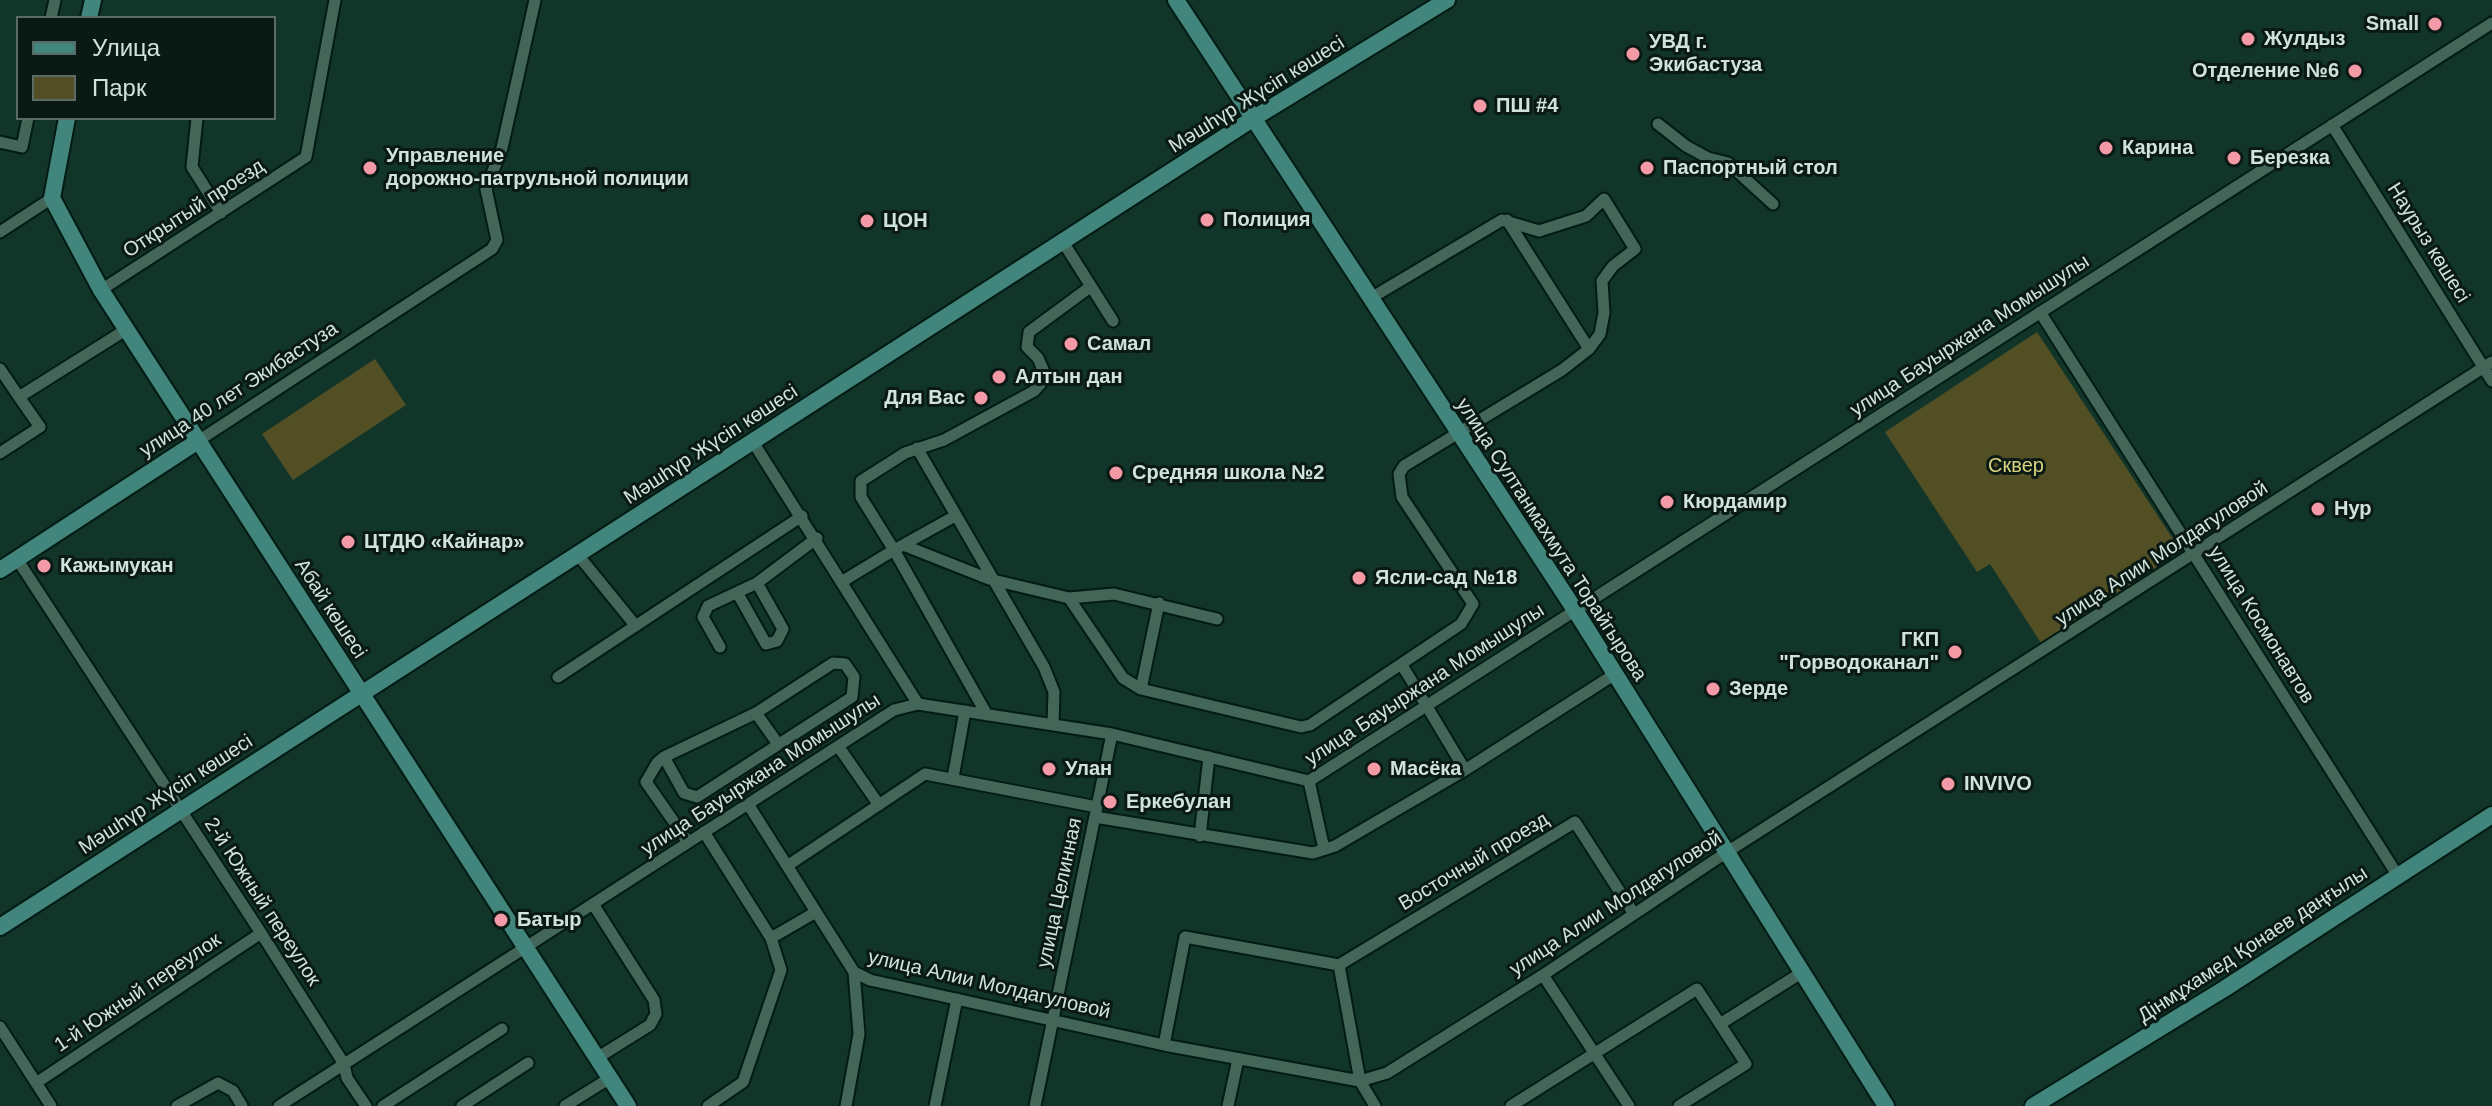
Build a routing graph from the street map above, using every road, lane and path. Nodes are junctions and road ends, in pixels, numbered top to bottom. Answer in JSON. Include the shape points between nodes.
{"nodes":[{"id":1,"x":335,"y":0,"type":"edge"},
{"id":2,"x":535,"y":0,"type":"edge"},
{"id":3,"x":1176,"y":0,"type":"edge"},
{"id":4,"x":1447,"y":0,"type":"edge"},
{"id":5,"x":2492,"y":23,"type":"edge"},
{"id":6,"x":1254,"y":118,"type":"junction"},
{"id":7,"x":28,"y":120,"type":"edge"},
{"id":8,"x":67,"y":120,"type":"edge"},
{"id":9,"x":197,"y":120,"type":"edge"},
{"id":10,"x":1658,"y":124,"type":"dead end"},
{"id":11,"x":2332,"y":125,"type":"junction"},
{"id":12,"x":0,"y":142,"type":"edge"},
{"id":13,"x":52,"y":198,"type":"junction"},
{"id":14,"x":1773,"y":204,"type":"dead end"},
{"id":15,"x":221,"y":213,"type":"junction"},
{"id":16,"x":1506,"y":219,"type":"junction"},
{"id":17,"x":0,"y":232,"type":"edge"},
{"id":18,"x":1063,"y":242,"type":"junction"},
{"id":19,"x":1090,"y":287,"type":"junction"},
{"id":20,"x":101,"y":290,"type":"junction"},
{"id":21,"x":1371,"y":298,"type":"junction"},
{"id":22,"x":2040,"y":312,"type":"junction"},
{"id":23,"x":1113,"y":321,"type":"dead end"},
{"id":24,"x":127,"y":329,"type":"junction"},
{"id":25,"x":1589,"y":349,"type":"junction"},
{"id":26,"x":2488,"y":365,"type":"edge"},
{"id":27,"x":0,"y":369,"type":"edge"},
{"id":28,"x":2492,"y":381,"type":"edge"},
{"id":29,"x":19,"y":397,"type":"junction"},
{"id":30,"x":1459,"y":432,"type":"junction"},
{"id":31,"x":198,"y":441,"type":"junction"},
{"id":32,"x":753,"y":442,"type":"junction"},
{"id":33,"x":917,"y":448,"type":"junction"},
{"id":34,"x":0,"y":453,"type":"edge"},
{"id":35,"x":802,"y":516,"type":"junction"},
{"id":36,"x":955,"y":516,"type":"junction"},
{"id":37,"x":817,"y":538,"type":"junction"},
{"id":38,"x":898,"y":548,"type":"junction"},
{"id":39,"x":2195,"y":554,"type":"junction"},
{"id":40,"x":578,"y":555,"type":"junction"},
{"id":41,"x":17,"y":559,"type":"junction"},
{"id":42,"x":0,"y":570,"type":"edge"},
{"id":43,"x":989,"y":579,"type":"junction"},
{"id":44,"x":843,"y":581,"type":"junction"},
{"id":45,"x":757,"y":583,"type":"junction"},
{"id":46,"x":738,"y":594,"type":"junction"},
{"id":47,"x":1069,"y":598,"type":"junction"},
{"id":48,"x":1159,"y":603,"type":"junction"},
{"id":49,"x":1575,"y":610,"type":"junction"},
{"id":50,"x":1217,"y":619,"type":"dead end"},
{"id":51,"x":635,"y":625,"type":"junction"},
{"id":52,"x":720,"y":647,"type":"dead end"},
{"id":53,"x":1402,"y":665,"type":"junction"},
{"id":54,"x":1615,"y":674,"type":"junction"},
{"id":55,"x":558,"y":677,"type":"dead end"},
{"id":56,"x":1141,"y":689,"type":"junction"},
{"id":57,"x":362,"y":695,"type":"junction"},
{"id":58,"x":918,"y":704,"type":"junction"},
{"id":59,"x":1426,"y":705,"type":"junction"},
{"id":60,"x":965,"y":711,"type":"junction"},
{"id":61,"x":756,"y":713,"type":"junction"},
{"id":62,"x":987,"y":715,"type":"junction"},
{"id":63,"x":1053,"y":725,"type":"junction"},
{"id":64,"x":1112,"y":734,"type":"junction"},
{"id":65,"x":778,"y":744,"type":"junction"},
{"id":66,"x":838,"y":746,"type":"junction"},
{"id":67,"x":664,"y":757,"type":"junction"},
{"id":68,"x":1209,"y":757,"type":"junction"},
{"id":69,"x":1465,"y":770,"type":"junction"},
{"id":70,"x":953,"y":778,"type":"junction"},
{"id":71,"x":1309,"y":781,"type":"junction"},
{"id":72,"x":748,"y":804,"type":"junction"},
{"id":73,"x":879,"y":805,"type":"junction"},
{"id":74,"x":181,"y":809,"type":"junction"},
{"id":75,"x":1096,"y":812,"type":"junction"},
{"id":76,"x":2492,"y":815,"type":"edge"},
{"id":77,"x":704,"y":832,"type":"junction"},
{"id":78,"x":1200,"y":836,"type":"junction"},
{"id":79,"x":688,"y":842,"type":"junction"},
{"id":80,"x":1324,"y":849,"type":"junction"},
{"id":81,"x":1724,"y":854,"type":"junction"},
{"id":82,"x":787,"y":866,"type":"junction"},
{"id":83,"x":2398,"y":876,"type":"junction"},
{"id":84,"x":593,"y":904,"type":"junction"},
{"id":85,"x":816,"y":912,"type":"junction"},
{"id":86,"x":1634,"y":914,"type":"junction"},
{"id":87,"x":0,"y":927,"type":"edge"},
{"id":88,"x":261,"y":933,"type":"junction"},
{"id":89,"x":771,"y":938,"type":"junction"},
{"id":90,"x":525,"y":947,"type":"junction"},
{"id":91,"x":1339,"y":965,"type":"junction"},
{"id":92,"x":854,"y":972,"type":"junction"},
{"id":93,"x":1801,"y":973,"type":"junction"},
{"id":94,"x":1543,"y":975,"type":"junction"},
{"id":95,"x":957,"y":999,"type":"junction"},
{"id":96,"x":1052,"y":1020,"type":"junction"},
{"id":97,"x":1720,"y":1024,"type":"junction"},
{"id":98,"x":0,"y":1027,"type":"edge"},
{"id":99,"x":502,"y":1029,"type":"dead end"},
{"id":100,"x":1164,"y":1045,"type":"junction"},
{"id":101,"x":1595,"y":1054,"type":"junction"},
{"id":102,"x":597,"y":1058,"type":"junction"},
{"id":103,"x":1238,"y":1059,"type":"junction"},
{"id":104,"x":528,"y":1063,"type":"dead end"},
{"id":105,"x":344,"y":1064,"type":"junction"},
{"id":106,"x":610,"y":1078,"type":"junction"},
{"id":107,"x":1360,"y":1081,"type":"junction"},
{"id":108,"x":36,"y":1083,"type":"junction"},
{"id":109,"x":51,"y":1106,"type":"edge"},
{"id":110,"x":177,"y":1106,"type":"edge"},
{"id":111,"x":242,"y":1106,"type":"edge"},
{"id":112,"x":279,"y":1106,"type":"edge"},
{"id":113,"x":366,"y":1106,"type":"edge"},
{"id":114,"x":383,"y":1106,"type":"edge"},
{"id":115,"x":462,"y":1106,"type":"edge"},
{"id":116,"x":565,"y":1106,"type":"edge"},
{"id":117,"x":628,"y":1106,"type":"edge"},
{"id":118,"x":708,"y":1106,"type":"edge"},
{"id":119,"x":846,"y":1106,"type":"edge"},
{"id":120,"x":935,"y":1106,"type":"edge"},
{"id":121,"x":1035,"y":1106,"type":"edge"},
{"id":122,"x":1228,"y":1106,"type":"edge"},
{"id":123,"x":1375,"y":1106,"type":"edge"},
{"id":124,"x":1511,"y":1106,"type":"edge"},
{"id":125,"x":1629,"y":1106,"type":"edge"},
{"id":126,"x":1679,"y":1106,"type":"edge"},
{"id":127,"x":1886,"y":1106,"type":"edge"},
{"id":128,"x":2033,"y":1106,"type":"edge"}],
"edges":[{"from":1,"to":15,"type":"street","name":"Открытый проезд","via":[[306,157]]},
{"from":2,"to":31,"type":"street","name":"улица 40 лет Экибастуза","via":[[502,148],[486,189],[497,240],[492,249]]},
{"from":3,"to":6,"type":"street","name":"улица Султанмахмута Торайгырова"},
{"from":4,"to":6,"type":"street","name":"Мәшһүр Жүсіп көшесі"},
{"from":5,"to":11,"type":"street","name":"улица Бауыржана Момышулы"},
{"from":6,"to":18,"type":"street","name":"Мәшһүр Жүсіп көшесі"},
{"from":6,"to":21,"type":"street","name":"улица Султанмахмута Торайгырова"},
{"from":7,"to":12,"type":"street","via":[[22,147]]},
{"from":8,"to":13,"type":"street"},
{"from":9,"to":15,"type":"street","via":[[192,167]]},
{"from":10,"to":14,"type":"street","via":[[1686,146],[1728,163]]},
{"from":11,"to":22,"type":"street","name":"улица Бауыржана Момышулы"},
{"from":11,"to":26,"type":"street","name":"Наурыз көшесі"},
{"from":13,"to":17,"type":"street"},
{"from":13,"to":20,"type":"street","name":"Абай көшесі"},
{"from":15,"to":20,"type":"street","name":"Открытый проезд"},
{"from":16,"to":21,"type":"street"},
{"from":16,"to":25,"type":"street"},
{"from":16,"to":25,"type":"street","via":[[1539,231],[1586,216],[1604,199],[1619,219],[1635,249],[1602,281],[1600,334]]},
{"from":18,"to":19,"type":"street"},
{"from":18,"to":32,"type":"street","name":"Мәшһүр Жүсіп көшесі"},
{"from":19,"to":23,"type":"street"},
{"from":19,"to":33,"type":"street","via":[[1029,332],[1027,347],[1044,372],[1034,391],[944,440]]},
{"from":20,"to":24,"type":"street","name":"Абай көшесі"},
{"from":21,"to":30,"type":"street","name":"улица Султанмахмута Торайгырова"},
{"from":22,"to":39,"type":"street","name":"улица Космонавтов"},
{"from":22,"to":49,"type":"street","name":"улица Бауыржана Момышулы"},
{"from":24,"to":29,"type":"street"},
{"from":24,"to":31,"type":"street","name":"Абай көшесі"},
{"from":25,"to":30,"type":"street"},
{"from":26,"to":28,"type":"street","name":"Наурыз көшесі"},
{"from":26,"to":39,"type":"street","name":"улица Алии Молдагуловой"},
{"from":27,"to":29,"type":"street"},
{"from":29,"to":34,"type":"street","via":[[40,427]]},
{"from":30,"to":49,"type":"street","name":"улица Султанмахмута Торайгырова"},
{"from":30,"to":53,"type":"street","via":[[1404,466],[1398,485],[1473,604],[1461,624]]},
{"from":31,"to":41,"type":"street","name":"улица 40 лет Экибастуза"},
{"from":31,"to":57,"type":"street","name":"Абай көшесі"},
{"from":32,"to":35,"type":"street"},
{"from":32,"to":40,"type":"street","name":"Мәшһүр Жүсіп көшесі"},
{"from":33,"to":36,"type":"street"},
{"from":33,"to":38,"type":"street","via":[[861,481],[859,488]]},
{"from":35,"to":37,"type":"street"},
{"from":35,"to":51,"type":"street"},
{"from":36,"to":38,"type":"street"},
{"from":36,"to":43,"type":"street"},
{"from":37,"to":44,"type":"street"},
{"from":37,"to":45,"type":"street"},
{"from":38,"to":43,"type":"street"},
{"from":38,"to":44,"type":"street"},
{"from":38,"to":62,"type":"street"},
{"from":39,"to":81,"type":"street","name":"улица Алии Молдагуловой"},
{"from":39,"to":83,"type":"street","name":"улица Космонавтов"},
{"from":40,"to":51,"type":"street"},
{"from":40,"to":57,"type":"street","name":"Мәшһүр Жүсіп көшесі"},
{"from":41,"to":42,"type":"street","name":"улица 40 лет Экибастуза"},
{"from":41,"to":74,"type":"street","name":"2-й Южный переулок"},
{"from":43,"to":47,"type":"street"},
{"from":43,"to":63,"type":"street","via":[[1044,667],[1054,692]]},
{"from":44,"to":58,"type":"street"},
{"from":45,"to":46,"type":"street"},
{"from":45,"to":46,"type":"street","via":[[783,629],[777,641],[766,644]]},
{"from":46,"to":52,"type":"street","via":[[704,611]]},
{"from":47,"to":48,"type":"street","via":[[1114,594]]},
{"from":47,"to":56,"type":"street","via":[[1123,678]]},
{"from":48,"to":50,"type":"street"},
{"from":48,"to":56,"type":"street"},
{"from":49,"to":54,"type":"street","name":"улица Султанмахмута Торайгырова"},
{"from":49,"to":59,"type":"street","name":"улица Бауыржана Момышулы"},
{"from":51,"to":55,"type":"street"},
{"from":53,"to":56,"type":"street","via":[[1301,727]]},
{"from":53,"to":59,"type":"street"},
{"from":54,"to":69,"type":"street"},
{"from":54,"to":81,"type":"street","name":"улица Султанмахмута Торайгырова"},
{"from":57,"to":74,"type":"street","name":"Мәшһүр Жүсіп көшесі"},
{"from":57,"to":90,"type":"street","name":"Абай көшесі"},
{"from":58,"to":60,"type":"street","name":"улица Бауыржана Момышулы"},
{"from":58,"to":66,"type":"street","name":"улица Бауыржана Момышулы","via":[[894,710]]},
{"from":59,"to":69,"type":"street"},
{"from":59,"to":71,"type":"street","name":"улица Бауыржана Момышулы"},
{"from":60,"to":62,"type":"street","name":"улица Бауыржана Момышулы"},
{"from":60,"to":70,"type":"street"},
{"from":61,"to":65,"type":"street"},
{"from":61,"to":65,"type":"street","via":[[833,663],[845,664],[854,677],[852,697]]},
{"from":61,"to":67,"type":"street"},
{"from":62,"to":63,"type":"street","name":"улица Бауыржана Момышулы"},
{"from":63,"to":64,"type":"street","name":"улица Бауыржана Момышулы"},
{"from":64,"to":68,"type":"street","name":"улица Бауыржана Момышулы"},
{"from":64,"to":75,"type":"street","name":"улица Целинная"},
{"from":65,"to":67,"type":"street","via":[[697,797],[684,793]]},
{"from":66,"to":72,"type":"street","name":"улица Бауыржана Момышулы"},
{"from":66,"to":73,"type":"street"},
{"from":67,"to":79,"type":"street","via":[[646,782]]},
{"from":68,"to":71,"type":"street","name":"улица Бауыржана Момышулы"},
{"from":68,"to":78,"type":"street"},
{"from":69,"to":80,"type":"street"},
{"from":70,"to":73,"type":"street","via":[[925,774]]},
{"from":70,"to":75,"type":"street"},
{"from":71,"to":80,"type":"street"},
{"from":72,"to":77,"type":"street","name":"улица Бауыржана Момышулы"},
{"from":72,"to":82,"type":"street","name":"улица Алии Молдагуловой"},
{"from":73,"to":82,"type":"street"},
{"from":74,"to":87,"type":"street","name":"Мәшһүр Жүсіп көшесі"},
{"from":74,"to":88,"type":"street","name":"2-й Южный переулок"},
{"from":75,"to":78,"type":"street"},
{"from":75,"to":96,"type":"street","name":"улица Целинная"},
{"from":76,"to":83,"type":"street","name":"Дінмұхамед Қонаев даңғылы"},
{"from":77,"to":79,"type":"street","name":"улица Бауыржана Момышулы"},
{"from":77,"to":89,"type":"street"},
{"from":78,"to":80,"type":"street","via":[[1313,853]]},
{"from":79,"to":84,"type":"street","name":"улица Бауыржана Момышулы"},
{"from":81,"to":86,"type":"street","name":"улица Алии Молдагуловой"},
{"from":81,"to":93,"type":"street","name":"улица Султанмахмута Торайгырова"},
{"from":82,"to":85,"type":"street","name":"улица Алии Молдагуловой"},
{"from":83,"to":128,"type":"street","name":"Дінмұхамед Қонаев даңғылы"},
{"from":84,"to":90,"type":"street","name":"улица Бауыржана Момышулы"},
{"from":84,"to":102,"type":"street","via":[[654,1000],[656,1014],[650,1025]]},
{"from":85,"to":89,"type":"street"},
{"from":85,"to":92,"type":"street","name":"улица Алии Молдагуловой"},
{"from":86,"to":91,"type":"street","name":"Восточный проезд","via":[[1575,822]]},
{"from":86,"to":94,"type":"street","name":"улица Алии Молдагуловой"},
{"from":88,"to":105,"type":"street","name":"2-й Южный переулок"},
{"from":88,"to":108,"type":"street","name":"1-й Южный переулок"},
{"from":89,"to":118,"type":"street","via":[[781,970],[743,1082]]},
{"from":90,"to":102,"type":"street","name":"Абай көшесі"},
{"from":90,"to":105,"type":"street","name":"улица Бауыржана Момышулы"},
{"from":91,"to":100,"type":"street","via":[[1185,937]]},
{"from":91,"to":107,"type":"street"},
{"from":92,"to":95,"type":"street","name":"улица Алии Молдагуловой"},
{"from":92,"to":119,"type":"street","via":[[859,1034]]},
{"from":93,"to":97,"type":"street"},
{"from":93,"to":127,"type":"street","name":"улица Султанмахмута Торайгырова"},
{"from":94,"to":101,"type":"street"},
{"from":94,"to":107,"type":"street","name":"улица Алии Молдагуловой","via":[[1387,1073]]},
{"from":95,"to":96,"type":"street","name":"улица Алии Молдагуловой"},
{"from":95,"to":120,"type":"street"},
{"from":96,"to":100,"type":"street","name":"улица Алии Молдагуловой"},
{"from":96,"to":121,"type":"street","name":"улица Целинная"},
{"from":97,"to":101,"type":"street","via":[[1697,989]]},
{"from":97,"to":126,"type":"street","via":[[1746,1064]]},
{"from":98,"to":108,"type":"street"},
{"from":99,"to":114,"type":"street"},
{"from":100,"to":103,"type":"street","name":"улица Алии Молдагуловой"},
{"from":101,"to":124,"type":"street"},
{"from":101,"to":125,"type":"street"},
{"from":102,"to":106,"type":"street","name":"Абай көшесі"},
{"from":103,"to":107,"type":"street","name":"улица Алии Молдагуловой"},
{"from":103,"to":122,"type":"street"},
{"from":104,"to":115,"type":"street"},
{"from":105,"to":112,"type":"street","name":"улица Бауыржана Момышулы"},
{"from":105,"to":113,"type":"street","name":"2-й Южный переулок"},
{"from":106,"to":116,"type":"street"},
{"from":106,"to":117,"type":"street","name":"Абай көшесі"},
{"from":107,"to":123,"type":"street"},
{"from":108,"to":109,"type":"street"},
{"from":110,"to":111,"type":"street","via":[[218,1083],[233,1091]]}]}
